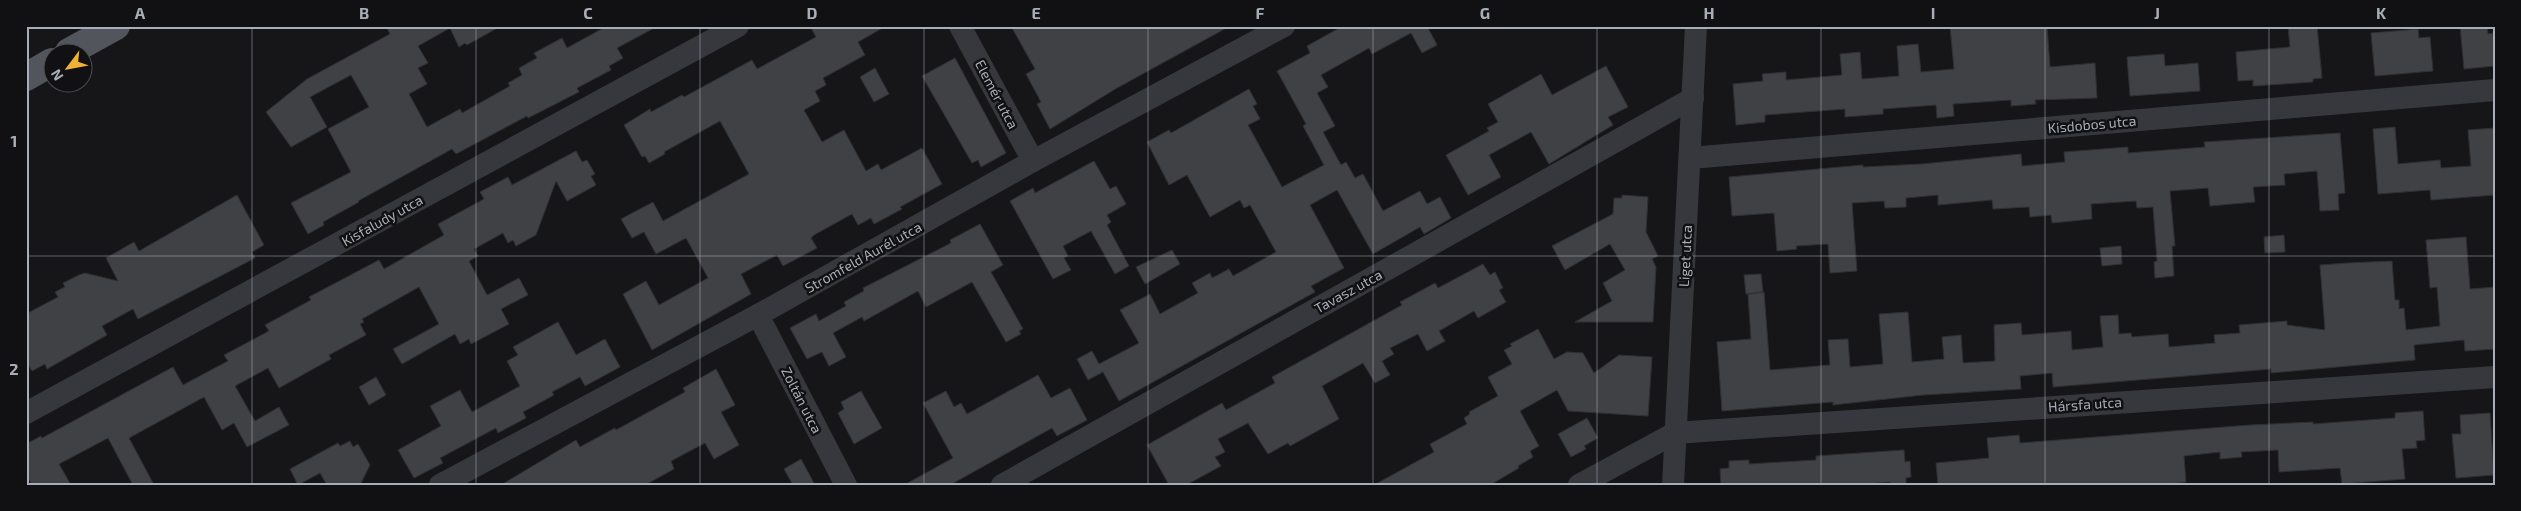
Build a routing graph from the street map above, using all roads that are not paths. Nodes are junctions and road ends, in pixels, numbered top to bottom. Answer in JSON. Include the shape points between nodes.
{"nodes":[{"id":1,"x":116,"y":26,"type":"edge"},
{"id":2,"x":738,"y":26,"type":"edge"},
{"id":3,"x":960,"y":26,"type":"edge"},
{"id":4,"x":1284,"y":26,"type":"edge"},
{"id":5,"x":1696,"y":26,"type":"edge"},
{"id":6,"x":87,"y":42,"type":"edge"},
{"id":7,"x":42,"y":68,"type":"edge"},
{"id":8,"x":26,"y":77,"type":"edge"},
{"id":9,"x":2495,"y":90,"type":"edge"},
{"id":10,"x":1693,"y":98,"type":"junction"},
{"id":11,"x":1690,"y":158,"type":"junction"},
{"id":12,"x":1033,"y":161,"type":"junction"},
{"id":13,"x":758,"y":315,"type":"junction"},
{"id":14,"x":2495,"y":378,"type":"edge"},
{"id":15,"x":26,"y":413,"type":"edge"},
{"id":16,"x":1675,"y":433,"type":"junction"},
{"id":17,"x":440,"y":485,"type":"edge"},
{"id":18,"x":846,"y":485,"type":"edge"},
{"id":19,"x":1002,"y":485,"type":"edge"},
{"id":20,"x":1579,"y":485,"type":"edge"},
{"id":21,"x":1673,"y":485,"type":"edge"}],
"edges":[{"from":1,"to":6,"type":"main road"},
{"from":2,"to":15,"type":"street","name":"Kisfaludy utca"},
{"from":3,"to":12,"type":"street","name":"Elemér utca"},
{"from":4,"to":12,"type":"street","name":"Stromfeld Aurél utca"},
{"from":5,"to":10,"type":"street","name":"Liget utca"},
{"from":7,"to":8,"type":"main road"},
{"from":9,"to":11,"type":"street","name":"Kisdobos utca"},
{"from":10,"to":11,"type":"street","name":"Liget utca"},
{"from":10,"to":19,"type":"street","name":"Tavasz utca"},
{"from":11,"to":16,"type":"street","name":"Liget utca"},
{"from":12,"to":13,"type":"street","name":"Stromfeld Aurél utca"},
{"from":13,"to":17,"type":"street","name":"Stromfeld Aurél utca"},
{"from":13,"to":18,"type":"street","name":"Zoltán utca"},
{"from":14,"to":16,"type":"street","name":"Hársfa utca"},
{"from":16,"to":20,"type":"street"},
{"from":16,"to":21,"type":"street","name":"Liget utca"}]}
